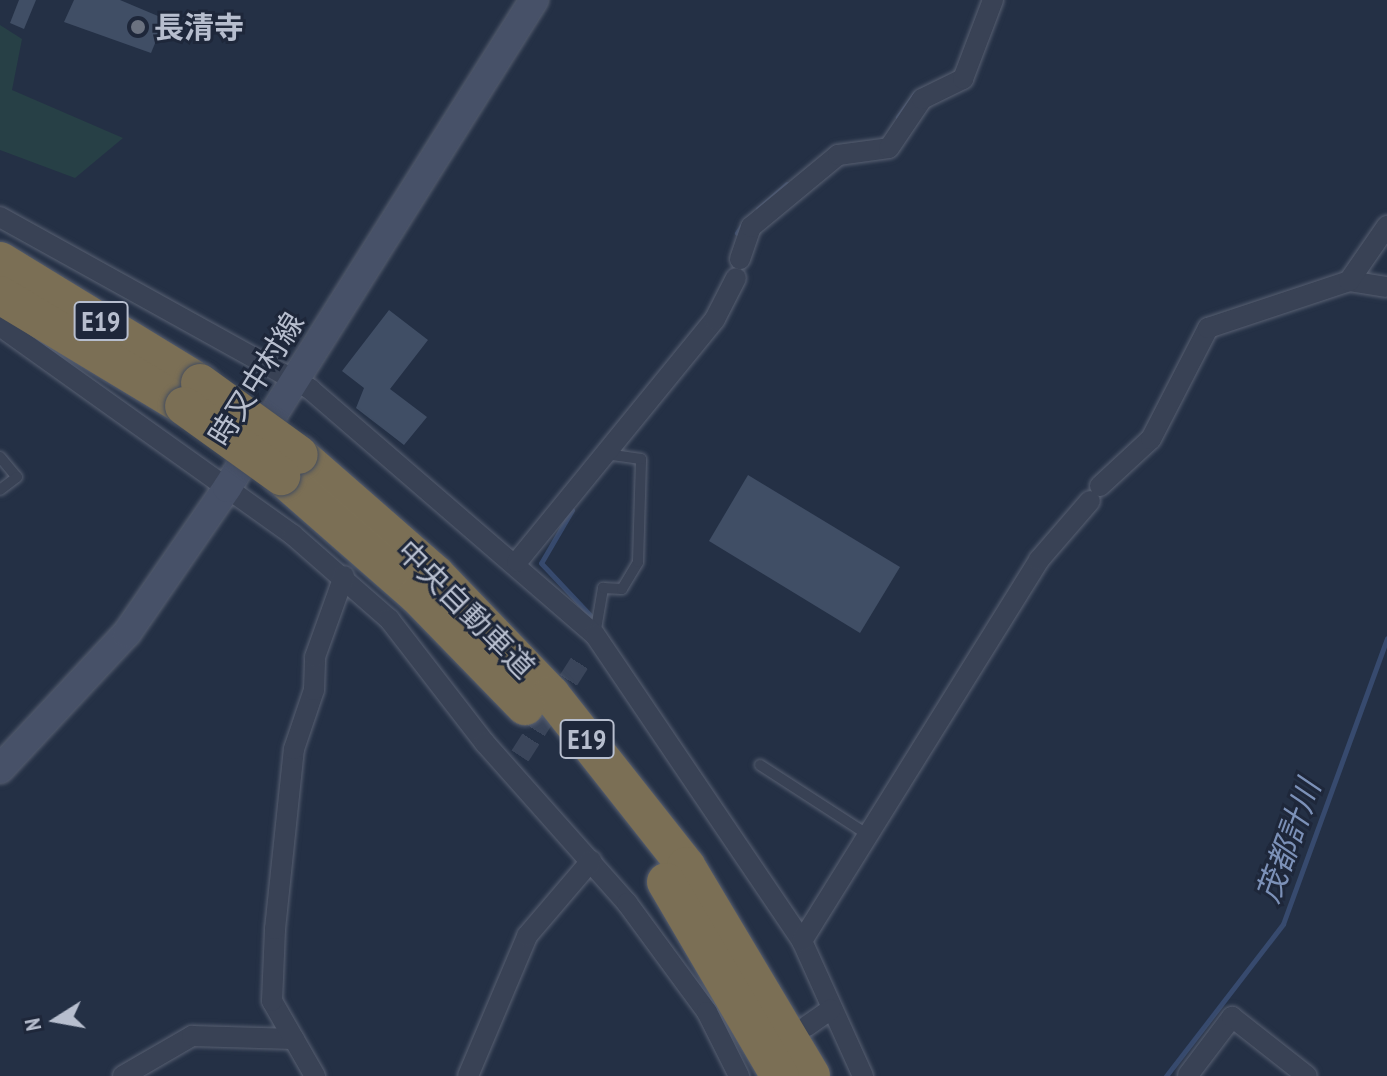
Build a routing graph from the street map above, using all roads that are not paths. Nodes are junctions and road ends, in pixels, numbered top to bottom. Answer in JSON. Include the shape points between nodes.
{"nodes":[{"id":1,"x":993,"y":0,"type":"edge"},
{"id":2,"x":532,"y":1,"type":"edge"},
{"id":3,"x":0,"y":217,"type":"edge"},
{"id":4,"x":1387,"y":226,"type":"edge"},
{"id":5,"x":0,"y":261,"type":"edge"},
{"id":6,"x":1349,"y":281,"type":"junction"},
{"id":7,"x":1387,"y":287,"type":"edge"},
{"id":8,"x":0,"y":295,"type":"edge"},
{"id":9,"x":4,"y":336,"type":"edge"},
{"id":10,"x":296,"y":380,"type":"junction"},
{"id":11,"x":192,"y":394,"type":"junction"},
{"id":12,"x":607,"y":454,"type":"junction"},
{"id":13,"x":0,"y":457,"type":"edge"},
{"id":14,"x":290,"y":465,"type":"junction"},
{"id":15,"x":227,"y":488,"type":"junction"},
{"id":16,"x":0,"y":490,"type":"edge"},
{"id":17,"x":517,"y":562,"type":"junction"},
{"id":18,"x":344,"y":576,"type":"junction"},
{"id":19,"x":595,"y":635,"type":"junction"},
{"id":20,"x":584,"y":656,"type":"tunnel mouth"},
{"id":21,"x":760,"y":765,"type":"dead end"},
{"id":22,"x":0,"y":769,"type":"edge"},
{"id":23,"x":868,"y":835,"type":"junction"},
{"id":24,"x":591,"y":861,"type":"junction"},
{"id":25,"x":802,"y":941,"type":"junction"},
{"id":26,"x":831,"y":1009,"type":"junction"},
{"id":27,"x":807,"y":1026,"type":"dead end"},
{"id":28,"x":294,"y":1039,"type":"junction"},
{"id":29,"x":123,"y":1076,"type":"edge"},
{"id":30,"x":315,"y":1076,"type":"edge"},
{"id":31,"x":468,"y":1076,"type":"edge"},
{"id":32,"x":739,"y":1076,"type":"edge"},
{"id":33,"x":780,"y":1076,"type":"edge"},
{"id":34,"x":811,"y":1076,"type":"edge"},
{"id":35,"x":863,"y":1076,"type":"edge"},
{"id":36,"x":1188,"y":1076,"type":"edge"},
{"id":37,"x":1307,"y":1076,"type":"edge"}],
"edges":[{"from":1,"to":12,"type":"street","via":[[963,79],[922,99],[889,148],[838,155],[751,227],[715,319]]},
{"from":2,"to":10,"type":"main road","name":"時又中村線"},
{"from":3,"to":10,"type":"street"},
{"from":4,"to":6,"type":"street"},
{"from":5,"to":11,"type":"highway","name":"中央自動車道","number":"E19"},
{"from":6,"to":7,"type":"street"},
{"from":6,"to":23,"type":"street","via":[[1208,328],[1151,439],[1039,560]]},
{"from":8,"to":11,"type":"highway","name":"中央自動車道","number":"E19"},
{"from":9,"to":15,"type":"street"},
{"from":10,"to":15,"type":"main road","name":"時又中村線"},
{"from":10,"to":17,"type":"street"},
{"from":11,"to":14,"type":"highway","name":"中央自動車道","number":"E19","bridge":true},
{"from":12,"to":17,"type":"street"},
{"from":12,"to":19,"type":"lane","via":[[641,459],[638,562],[622,589],[603,588]]},
{"from":13,"to":16,"type":"lane","via":[[17,477]]},
{"from":14,"to":33,"type":"highway","name":"中央自動車道","number":"E19","via":[[475,652],[590,783],[665,881]]},
{"from":14,"to":34,"type":"highway","name":"中央自動車道","number":"E19","via":[[436,575],[551,695],[686,866]]},
{"from":15,"to":18,"type":"street"},
{"from":15,"to":22,"type":"main road","name":"時又中村線","via":[[99,668]]},
{"from":17,"to":19,"type":"street"},
{"from":18,"to":24,"type":"street","via":[[389,619],[515,763]]},
{"from":18,"to":28,"type":"street","via":[[315,657],[314,690],[294,749],[279,877],[272,1001]]},
{"from":19,"to":20,"type":"street"},
{"from":19,"to":25,"type":"street"},
{"from":21,"to":23,"type":"lane"},
{"from":23,"to":25,"type":"street"},
{"from":24,"to":31,"type":"street","via":[[527,936]]},
{"from":24,"to":32,"type":"street","via":[[707,1012]]},
{"from":25,"to":26,"type":"street"},
{"from":26,"to":27,"type":"street"},
{"from":26,"to":35,"type":"street"},
{"from":28,"to":29,"type":"street","via":[[192,1036]]},
{"from":28,"to":30,"type":"street"},
{"from":36,"to":37,"type":"street","via":[[1232,1017]]}]}
